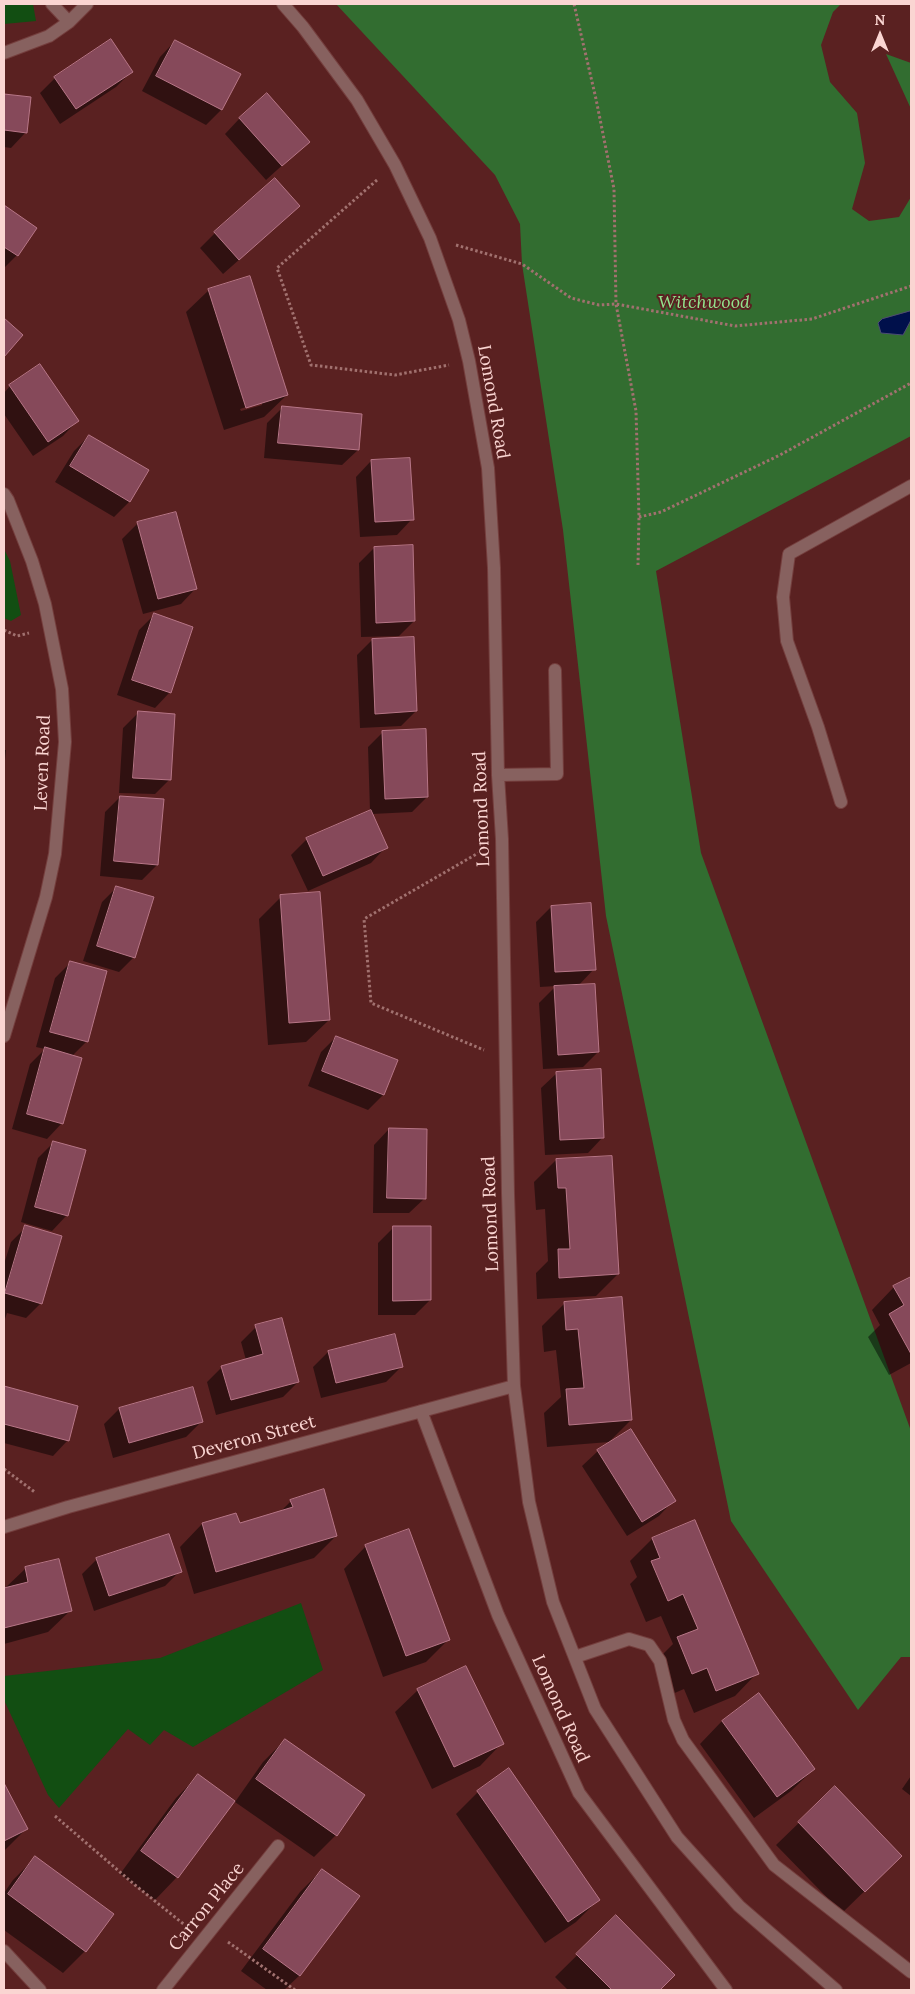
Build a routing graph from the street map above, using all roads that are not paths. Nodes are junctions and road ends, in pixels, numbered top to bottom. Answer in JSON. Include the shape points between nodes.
{"nodes":[{"id":1,"x":52,"y":4,"type":"edge"},
{"id":2,"x":87,"y":4,"type":"edge"},
{"id":3,"x":283,"y":4,"type":"edge"},
{"id":4,"x":69,"y":22,"type":"junction"},
{"id":5,"x":4,"y":54,"type":"edge"},
{"id":6,"x":911,"y":486,"type":"edge"},
{"id":7,"x":4,"y":494,"type":"edge"},
{"id":8,"x":555,"y":670,"type":"dead end"},
{"id":9,"x":498,"y":775,"type":"junction"},
{"id":10,"x":841,"y":802,"type":"dead end"},
{"id":11,"x":4,"y":1036,"type":"edge"},
{"id":12,"x":514,"y":1386,"type":"junction"},
{"id":13,"x":421,"y":1411,"type":"junction"},
{"id":14,"x":4,"y":1527,"type":"edge"},
{"id":15,"x":576,"y":1657,"type":"junction"},
{"id":16,"x":278,"y":1846,"type":"dead end"},
{"id":17,"x":4,"y":1951,"type":"edge"},
{"id":18,"x":911,"y":1972,"type":"edge"},
{"id":19,"x":40,"y":1990,"type":"edge"},
{"id":20,"x":163,"y":1990,"type":"edge"},
{"id":21,"x":726,"y":1990,"type":"edge"},
{"id":22,"x":836,"y":1990,"type":"edge"}],
"edges":[{"from":1,"to":4,"type":"street"},
{"from":2,"to":4,"type":"street"},
{"from":3,"to":9,"type":"street","name":"Lomond Road","via":[[357,100],[395,165],[430,238],[459,320],[488,468],[494,568]]},
{"from":4,"to":5,"type":"street","via":[[48,36]]},
{"from":6,"to":10,"type":"street","via":[[790,554],[783,597],[787,640]]},
{"from":7,"to":11,"type":"street","name":"Leven Road","via":[[32,561],[45,604],[62,689],[65,742],[56,854]]},
{"from":8,"to":9,"type":"street","via":[[557,774]]},
{"from":9,"to":12,"type":"street","name":"Lomond Road"},
{"from":12,"to":13,"type":"street","name":"Deveron Street"},
{"from":12,"to":15,"type":"street","name":"Lomond Road","via":[[529,1502],[554,1602]]},
{"from":13,"to":14,"type":"street","name":"Deveron Street"},
{"from":13,"to":21,"type":"street","name":"Lomond Road","via":[[498,1615],[579,1794]]},
{"from":15,"to":18,"type":"street","name":"Lomond Road","via":[[630,1639],[649,1645],[660,1661],[674,1720],[683,1740],[774,1865]]},
{"from":15,"to":22,"type":"street","name":"Lomond Road","via":[[595,1709],[677,1837],[739,1906]]},
{"from":16,"to":20,"type":"street","name":"Carron Place"},
{"from":17,"to":19,"type":"street"}]}
